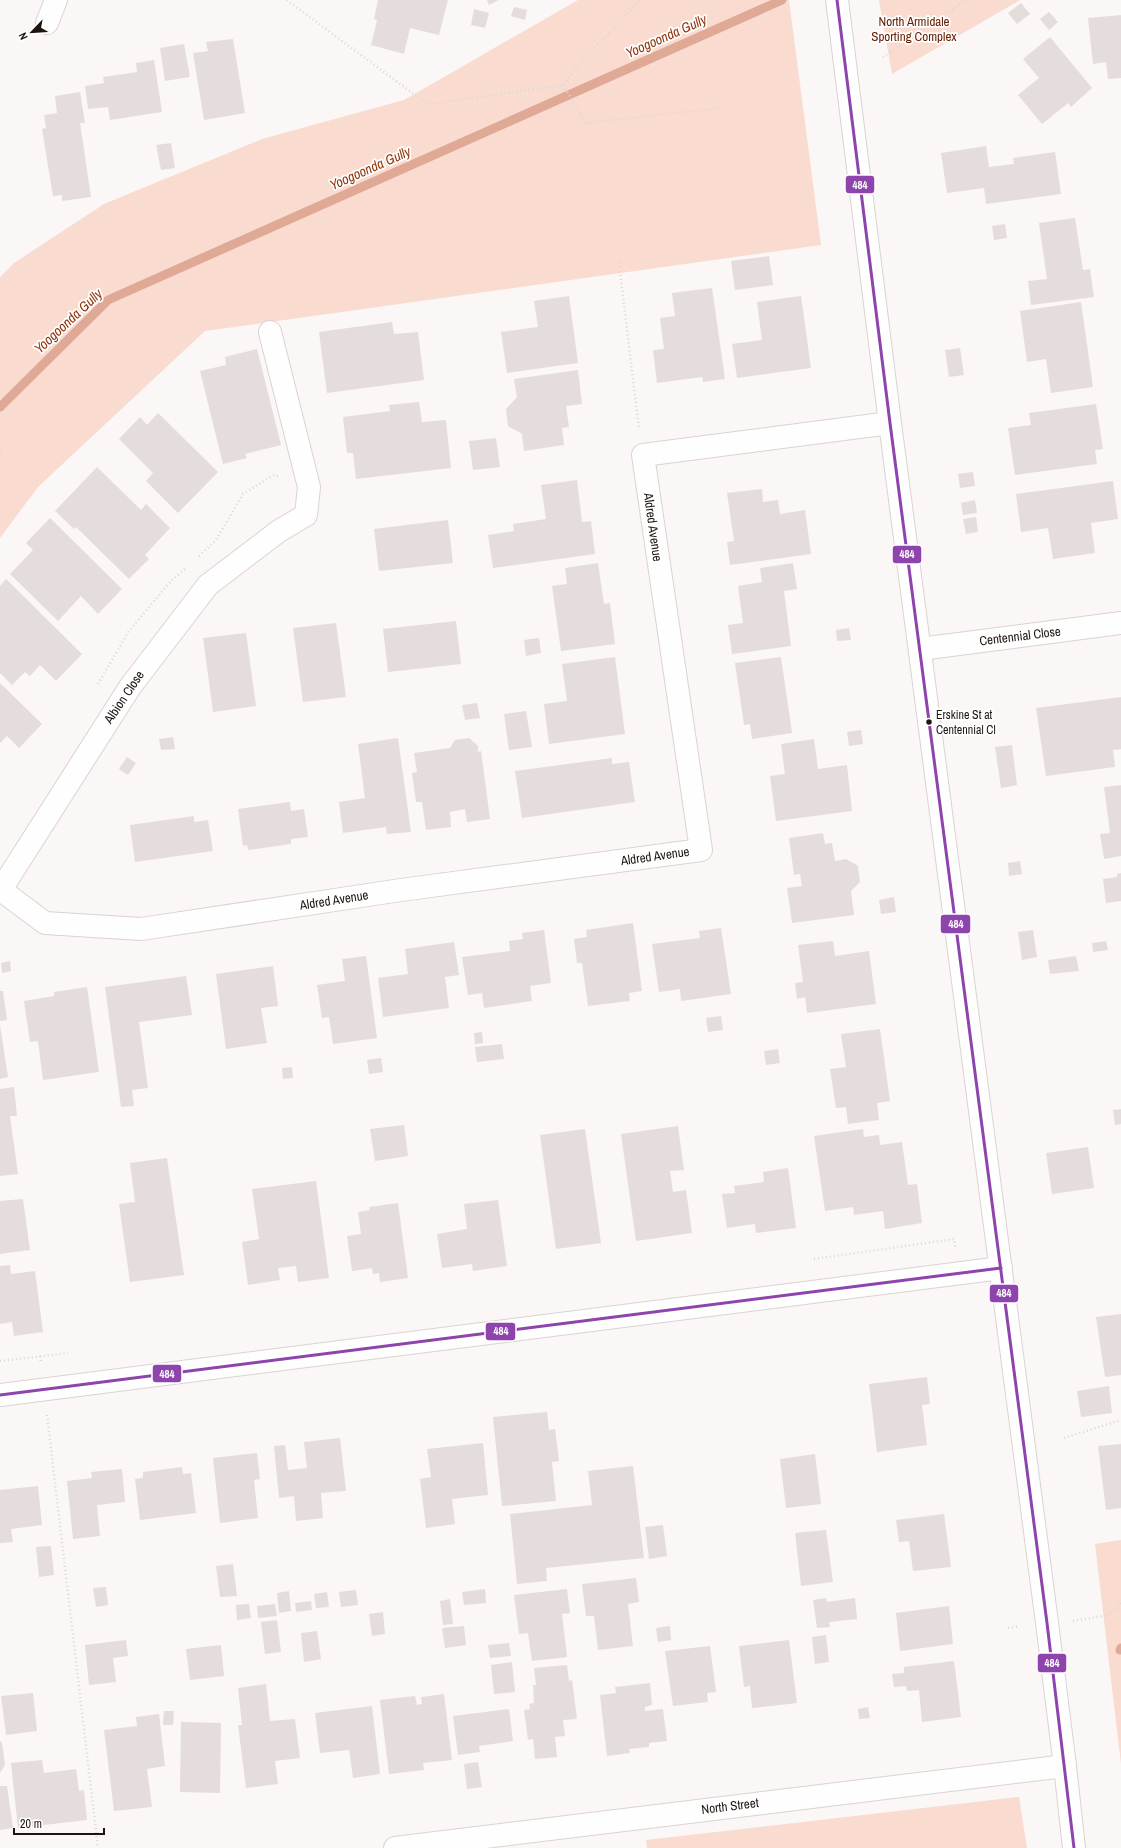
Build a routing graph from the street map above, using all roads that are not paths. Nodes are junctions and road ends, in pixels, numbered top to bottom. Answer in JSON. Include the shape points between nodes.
{"nodes":[{"id":1,"x":56,"y":0,"type":"edge"},
{"id":2,"x":837,"y":0,"type":"edge"},
{"id":3,"x":47,"y":23,"type":"dead end"},
{"id":4,"x":270,"y":332,"type":"dead end"},
{"id":5,"x":890,"y":423,"type":"junction"},
{"id":6,"x":1121,"y":623,"type":"edge"},
{"id":7,"x":920,"y":649,"type":"junction"},
{"id":8,"x":0,"y":890,"type":"edge"},
{"id":9,"x":1002,"y":1268,"type":"junction"},
{"id":10,"x":0,"y":1395,"type":"edge"},
{"id":11,"x":1065,"y":1766,"type":"junction"},
{"id":12,"x":395,"y":1848,"type":"edge"},
{"id":13,"x":1074,"y":1848,"type":"edge"}],
"edges":[{"from":1,"to":3,"type":"street"},
{"from":2,"to":5,"type":"street"},
{"from":4,"to":8,"type":"street","name":"Albion Close","via":[[309,486],[306,515],[279,531],[203,591],[130,687]]},
{"from":5,"to":7,"type":"street"},
{"from":5,"to":8,"type":"street","name":"Aldred Avenue","via":[[643,455],[701,850],[401,890],[141,929],[45,922]]},
{"from":6,"to":7,"type":"street","name":"Centennial Close"},
{"from":7,"to":9,"type":"street"},
{"from":9,"to":10,"type":"street"},
{"from":9,"to":11,"type":"street"},
{"from":11,"to":12,"type":"street","name":"North Street"},
{"from":11,"to":13,"type":"street"}]}
